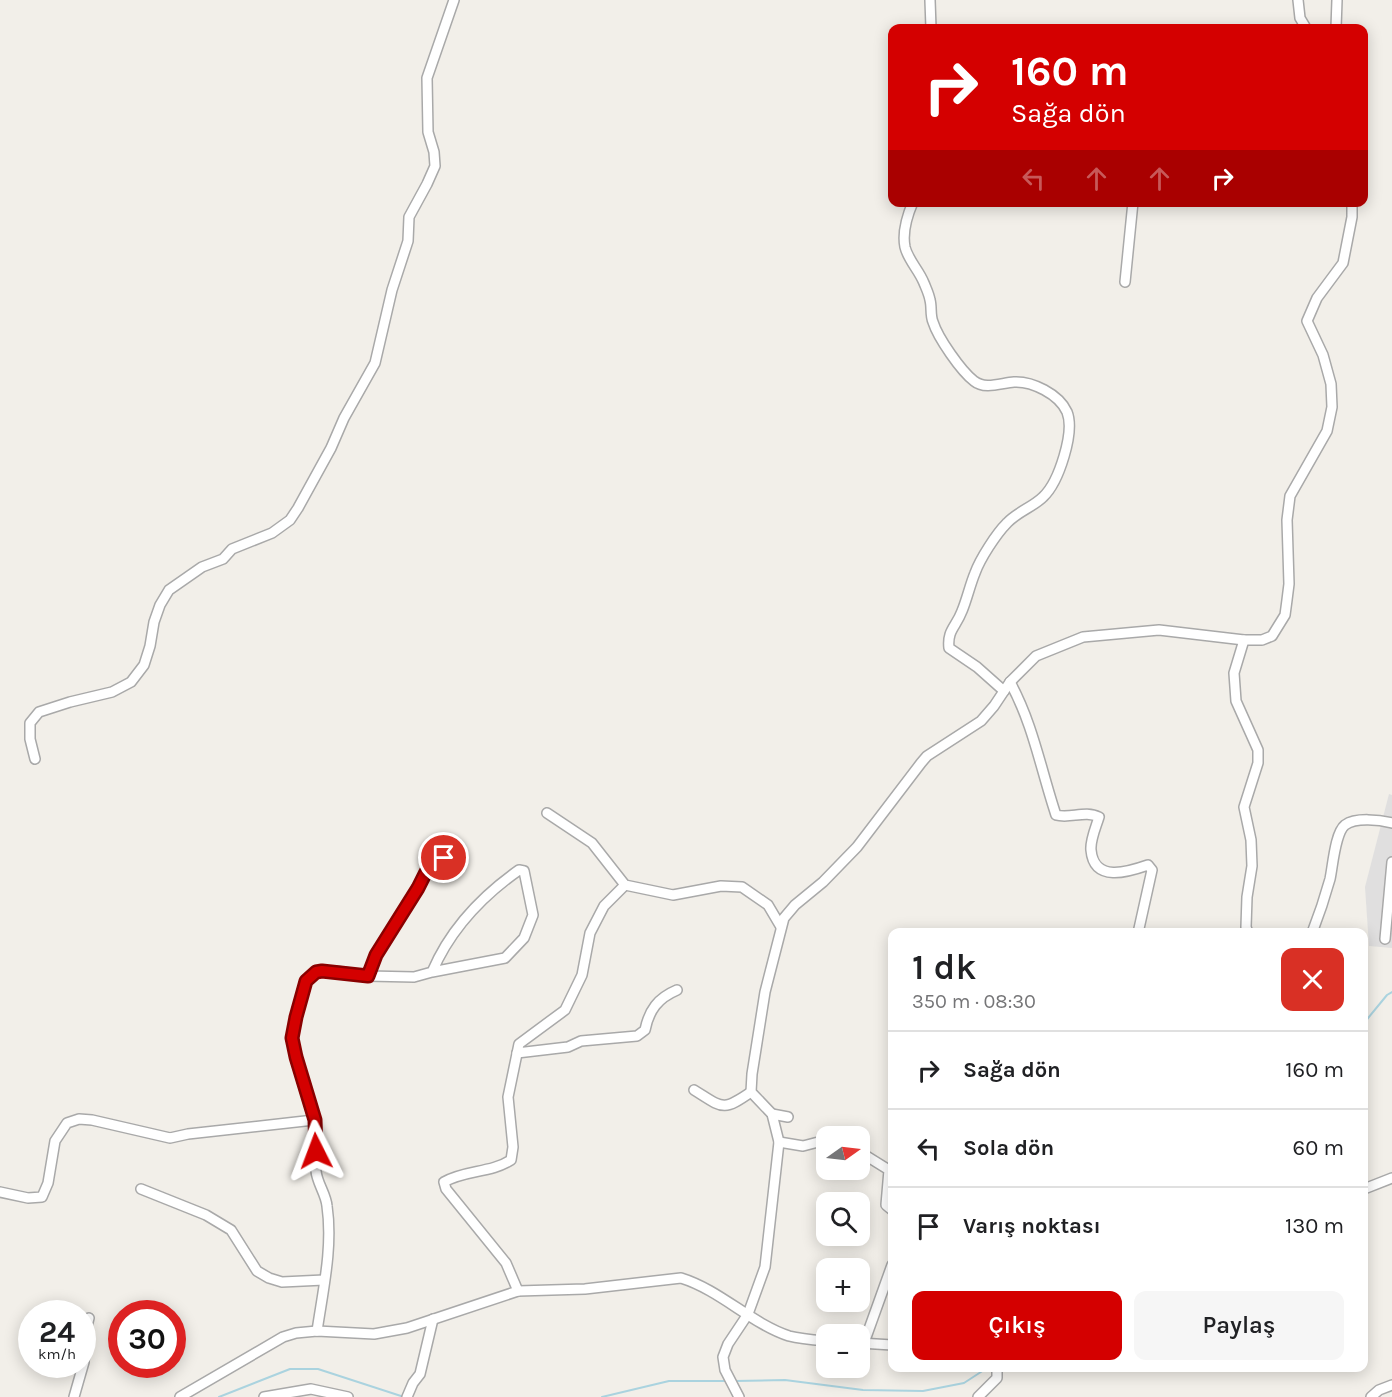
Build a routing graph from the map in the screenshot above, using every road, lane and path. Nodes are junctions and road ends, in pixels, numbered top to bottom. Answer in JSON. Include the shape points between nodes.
{"nodes":[{"id":1,"x":454,"y":0,"type":"edge"},
{"id":2,"x":930,"y":0,"type":"edge"},
{"id":3,"x":1298,"y":0,"type":"edge"},
{"id":4,"x":1336,"y":0,"type":"edge"},
{"id":5,"x":931,"y":24,"type":"edge"},
{"id":6,"x":1301,"y":24,"type":"edge"},
{"id":7,"x":1336,"y":24,"type":"edge"},
{"id":8,"x":911,"y":207,"type":"edge"},
{"id":9,"x":1132,"y":207,"type":"edge"},
{"id":10,"x":1352,"y":207,"type":"edge"},
{"id":11,"x":1125,"y":282,"type":"dead end"},
{"id":12,"x":1245,"y":640,"type":"junction"},
{"id":13,"x":1010,"y":682,"type":"junction"},
{"id":14,"x":1004,"y":691,"type":"junction"},
{"id":15,"x":35,"y":759,"type":"dead end"},
{"id":16,"x":547,"y":813,"type":"dead end"},
{"id":17,"x":1392,"y":823,"type":"edge"},
{"id":18,"x":444,"y":858,"type":"dead end"},
{"id":19,"x":1392,"y":862,"type":"edge"},
{"id":20,"x":625,"y":885,"type":"junction"},
{"id":21,"x":781,"y":927,"type":"junction"},
{"id":22,"x":1139,"y":928,"type":"edge"},
{"id":23,"x":1246,"y":928,"type":"edge"},
{"id":24,"x":1314,"y":928,"type":"edge"},
{"id":25,"x":1384,"y":939,"type":"dead end"},
{"id":26,"x":432,"y":972,"type":"junction"},
{"id":27,"x":368,"y":976,"type":"junction"},
{"id":28,"x":676,"y":990,"type":"dead end"},
{"id":29,"x":517,"y":1053,"type":"junction"},
{"id":30,"x":694,"y":1090,"type":"dead end"},
{"id":31,"x":751,"y":1092,"type":"junction"},
{"id":32,"x":772,"y":1114,"type":"junction"},
{"id":33,"x":788,"y":1117,"type":"dead end"},
{"id":34,"x":315,"y":1120,"type":"junction"},
{"id":35,"x":779,"y":1142,"type":"junction"},
{"id":36,"x":816,"y":1143,"type":"edge"},
{"id":37,"x":870,"y":1158,"type":"edge"},
{"id":38,"x":888,"y":1169,"type":"edge"},
{"id":39,"x":1392,"y":1178,"type":"edge"},
{"id":40,"x":888,"y":1182,"type":"edge"},
{"id":41,"x":1368,"y":1187,"type":"edge"},
{"id":42,"x":141,"y":1189,"type":"dead end"},
{"id":43,"x":0,"y":1192,"type":"edge"},
{"id":44,"x":888,"y":1207,"type":"edge"},
{"id":45,"x":888,"y":1275,"type":"edge"},
{"id":46,"x":324,"y":1280,"type":"junction"},
{"id":47,"x":518,"y":1291,"type":"junction"},
{"id":48,"x":748,"y":1314,"type":"junction"},
{"id":49,"x":433,"y":1319,"type":"junction"},
{"id":50,"x":869,"y":1324,"type":"edge"},
{"id":51,"x":317,"y":1330,"type":"junction"},
{"id":52,"x":816,"y":1340,"type":"edge"},
{"id":53,"x":870,"y":1344,"type":"edge"},
{"id":54,"x":888,"y":1345,"type":"edge"},
{"id":55,"x":997,"y":1372,"type":"edge"},
{"id":56,"x":79,"y":1378,"type":"edge"},
{"id":57,"x":1392,"y":1385,"type":"edge"},
{"id":58,"x":408,"y":1395,"type":"edge"},
{"id":59,"x":74,"y":1397,"type":"edge"},
{"id":60,"x":180,"y":1397,"type":"edge"},
{"id":61,"x":264,"y":1397,"type":"edge"},
{"id":62,"x":348,"y":1397,"type":"edge"},
{"id":63,"x":739,"y":1397,"type":"edge"},
{"id":64,"x":978,"y":1397,"type":"edge"},
{"id":65,"x":1371,"y":1397,"type":"edge"}],
"edges":[{"from":1,"to":15,"type":"street","via":[[427,78],[428,132],[435,166],[409,216],[408,241],[375,363],[298,508],[273,533],[232,549],[223,559],[202,567],[169,590],[154,622],[144,665],[131,682],[112,692],[39,712],[30,723]]},
{"from":2,"to":5,"type":"street"},
{"from":3,"to":6,"type":"street"},
{"from":4,"to":7,"type":"street"},
{"from":8,"to":14,"type":"street","via":[[905,228],[905,248],[923,280],[932,321],[952,355],[975,382],[987,386],[1016,382],[1049,393],[1066,411],[1069,423],[1056,478],[1045,496],[1007,522],[976,570],[961,614],[948,637],[949,648]]},
{"from":9,"to":11,"type":"street"},
{"from":10,"to":12,"type":"street","via":[[1343,263],[1317,298],[1307,321],[1323,355],[1332,407],[1327,431],[1290,496],[1285,615],[1272,636]]},
{"from":12,"to":13,"type":"street","via":[[1159,630],[1083,637],[1036,656]]},
{"from":12,"to":23,"type":"street","via":[[1234,673],[1236,701],[1258,750],[1258,763],[1244,807],[1252,866]]},
{"from":13,"to":14,"type":"street"},
{"from":13,"to":22,"type":"street","via":[[1029,725],[1056,815],[1099,817],[1091,848],[1094,862],[1104,871],[1123,874],[1149,865],[1152,870]]},
{"from":14,"to":21,"type":"street","via":[[981,721],[921,763],[871,830],[823,882],[795,905]]},
{"from":16,"to":20,"type":"street","via":[[592,843]]},
{"from":17,"to":24,"type":"street","via":[[1360,820],[1343,826]]},
{"from":18,"to":27,"type":"street","via":[[429,867],[376,955]]},
{"from":19,"to":25,"type":"street"},
{"from":20,"to":21,"type":"street","via":[[674,895],[721,886],[742,887],[768,904]]},
{"from":20,"to":29,"type":"street","via":[[604,906],[590,933],[582,975],[565,1010],[519,1044]]},
{"from":21,"to":31,"type":"street","via":[[765,992]]},
{"from":26,"to":26,"type":"street","via":[[505,958],[524,938],[533,915],[524,871],[519,870],[486,894],[447,943]]},
{"from":26,"to":27,"type":"street","via":[[414,977]]},
{"from":27,"to":34,"type":"street","via":[[322,971],[306,981],[292,1038]]},
{"from":28,"to":29,"type":"street","via":[[657,1002],[645,1030],[637,1036]]},
{"from":29,"to":47,"type":"street","via":[[508,1097],[511,1160],[444,1182],[506,1263]]},
{"from":30,"to":31,"type":"street","via":[[718,1106],[728,1106]]},
{"from":31,"to":32,"type":"street"},
{"from":32,"to":33,"type":"street"},
{"from":32,"to":35,"type":"street"},
{"from":34,"to":43,"type":"street","via":[[170,1138],[79,1119],[67,1123],[55,1141],[42,1197]]},
{"from":34,"to":46,"type":"street","via":[[316,1173],[327,1204],[329,1224]]},
{"from":35,"to":36,"type":"street","via":[[803,1146]]},
{"from":35,"to":48,"type":"street","via":[[765,1267]]},
{"from":37,"to":38,"type":"street"},
{"from":39,"to":41,"type":"street"},
{"from":40,"to":44,"type":"street"},
{"from":42,"to":46,"type":"street","via":[[206,1215],[231,1230],[257,1271],[269,1278],[282,1282]]},
{"from":45,"to":50,"type":"street"},
{"from":46,"to":51,"type":"street"},
{"from":47,"to":48,"type":"street","via":[[585,1289],[681,1278]]},
{"from":47,"to":49,"type":"street"},
{"from":48,"to":52,"type":"street","via":[[787,1335]]},
{"from":48,"to":63,"type":"street","via":[[723,1358]]},
{"from":49,"to":51,"type":"street","via":[[374,1334]]},
{"from":49,"to":58,"type":"street","via":[[420,1374]]},
{"from":51,"to":60,"type":"street","via":[[283,1337]]},
{"from":53,"to":54,"type":"street"},
{"from":55,"to":64,"type":"street","via":[[997,1378]]},
{"from":56,"to":59,"type":"street"},
{"from":57,"to":65,"type":"street"},
{"from":61,"to":62,"type":"street","via":[[311,1389]]}]}
